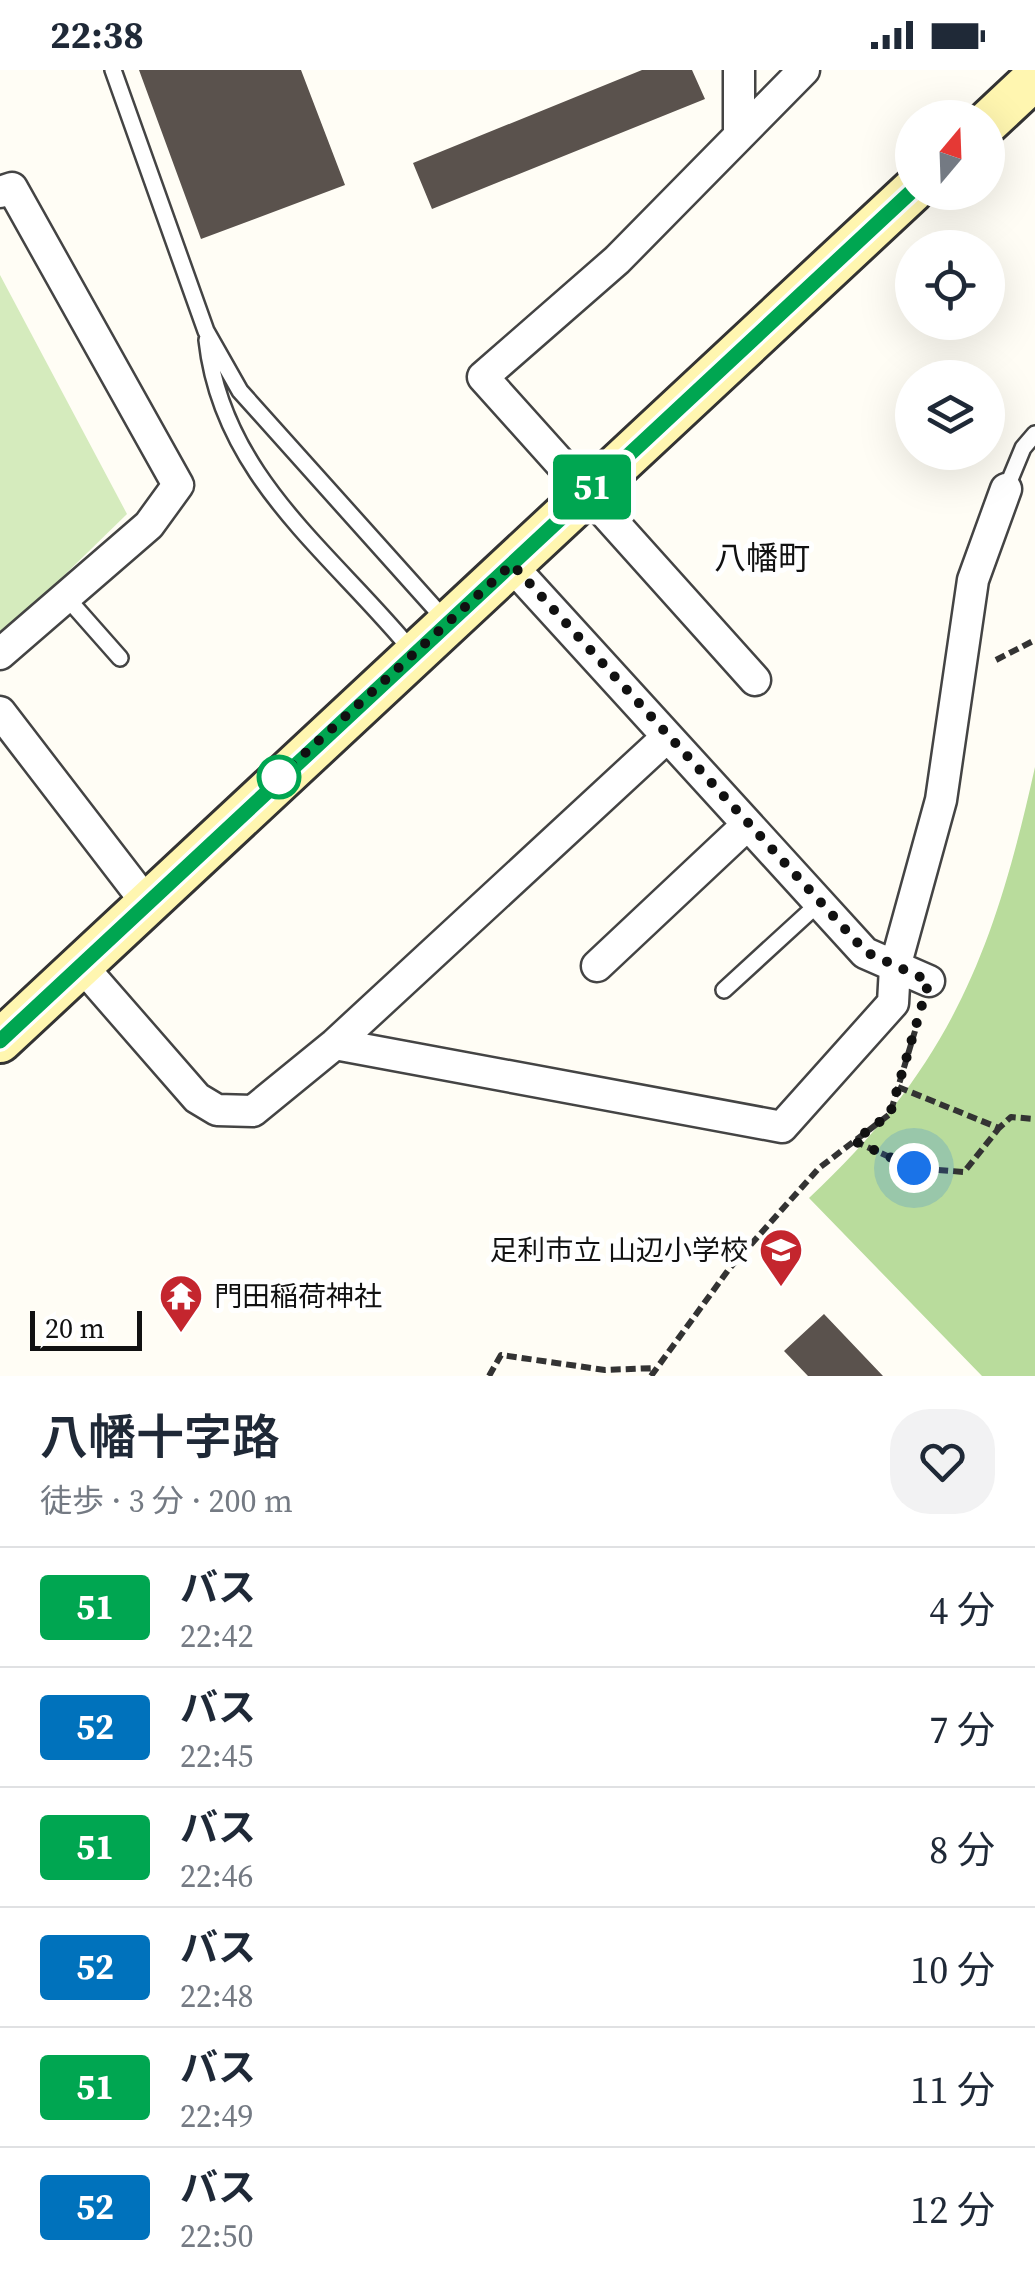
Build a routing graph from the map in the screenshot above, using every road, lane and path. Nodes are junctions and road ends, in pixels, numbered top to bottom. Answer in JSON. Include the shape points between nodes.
{"nodes":[{"id":1,"x":114,"y":70,"type":"edge"},
{"id":2,"x":739,"y":70,"type":"edge"},
{"id":3,"x":804,"y":70,"type":"edge"},
{"id":4,"x":1035,"y":78,"type":"edge"},
{"id":5,"x":1005,"y":106,"type":"edge"},
{"id":6,"x":740,"y":132,"type":"junction"},
{"id":7,"x":0,"y":192,"type":"edge"},
{"id":8,"x":895,"y":207,"type":"edge"},
{"id":9,"x":206,"y":331,"type":"junction"},
{"id":10,"x":1035,"y":434,"type":"edge"},
{"id":11,"x":1006,"y":489,"type":"joint"},
{"id":12,"x":585,"y":494,"type":"junction"},
{"id":13,"x":512,"y":564,"type":"junction"},
{"id":14,"x":67,"y":598,"type":"junction"},
{"id":15,"x":448,"y":622,"type":"junction"},
{"id":16,"x":0,"y":654,"type":"edge"},
{"id":17,"x":414,"y":654,"type":"junction"},
{"id":18,"x":120,"y":658,"type":"dead end"},
{"id":19,"x":755,"y":680,"type":"dead end"},
{"id":20,"x":0,"y":712,"type":"edge"},
{"id":21,"x":666,"y":738,"type":"junction"},
{"id":22,"x":746,"y":826,"type":"junction"},
{"id":23,"x":146,"y":902,"type":"junction"},
{"id":24,"x":819,"y":903,"type":"junction"},
{"id":25,"x":81,"y":964,"type":"junction"},
{"id":26,"x":597,"y":966,"type":"dead end"},
{"id":27,"x":894,"y":966,"type":"junction"},
{"id":28,"x":929,"y":981,"type":"joint"},
{"id":29,"x":724,"y":990,"type":"dead end"},
{"id":30,"x":0,"y":1041,"type":"edge"},
{"id":31,"x":334,"y":1044,"type":"junction"},
{"id":32,"x":898,"y":1087,"type":"junction"},
{"id":33,"x":1035,"y":1119,"type":"edge"},
{"id":34,"x":999,"y":1128,"type":"junction"},
{"id":35,"x":854,"y":1141,"type":"junction"},
{"id":36,"x":656,"y":1368,"type":"junction"},
{"id":37,"x":489,"y":1376,"type":"edge"},
{"id":38,"x":651,"y":1376,"type":"edge"}],
"edges":[{"from":1,"to":9,"type":"lane"},
{"from":2,"to":6,"type":"street"},
{"from":3,"to":6,"type":"street"},
{"from":4,"to":5,"type":"main road"},
{"from":6,"to":12,"type":"street","via":[[617,260],[483,377]]},
{"from":7,"to":14,"type":"street","via":[[12,188],[178,484],[149,525]]},
{"from":8,"to":12,"type":"main road"},
{"from":9,"to":15,"type":"lane","via":[[240,390]]},
{"from":9,"to":17,"type":"lane","via":[[212,381],[238,449]]},
{"from":10,"to":11,"type":"lane"},
{"from":11,"to":27,"type":"street","via":[[972,580],[941,800]]},
{"from":12,"to":13,"type":"main road"},
{"from":12,"to":19,"type":"street"},
{"from":13,"to":15,"type":"main road"},
{"from":13,"to":21,"type":"street"},
{"from":14,"to":16,"type":"street"},
{"from":14,"to":18,"type":"lane"},
{"from":15,"to":17,"type":"main road"},
{"from":17,"to":23,"type":"main road"},
{"from":20,"to":23,"type":"street"},
{"from":21,"to":22,"type":"street"},
{"from":21,"to":31,"type":"street"},
{"from":22,"to":24,"type":"street"},
{"from":22,"to":26,"type":"street"},
{"from":23,"to":25,"type":"main road"},
{"from":24,"to":27,"type":"street","via":[[866,952]]},
{"from":24,"to":29,"type":"lane"},
{"from":25,"to":30,"type":"main road"},
{"from":25,"to":31,"type":"street","via":[[197,1098],[217,1110],[253,1111]]},
{"from":27,"to":28,"type":"street"},
{"from":27,"to":31,"type":"street","via":[[894,1003],[782,1127]]},
{"from":28,"to":32,"type":"path"},
{"from":32,"to":34,"type":"path"},
{"from":32,"to":35,"type":"path","via":[[890,1114]]},
{"from":33,"to":34,"type":"path","via":[[1011,1116]]},
{"from":34,"to":35,"type":"path","via":[[964,1172],[914,1168]]},
{"from":35,"to":36,"type":"path","via":[[820,1168],[729,1269]]},
{"from":36,"to":37,"type":"path","via":[[604,1370],[501,1355]]},
{"from":36,"to":38,"type":"path"}]}
